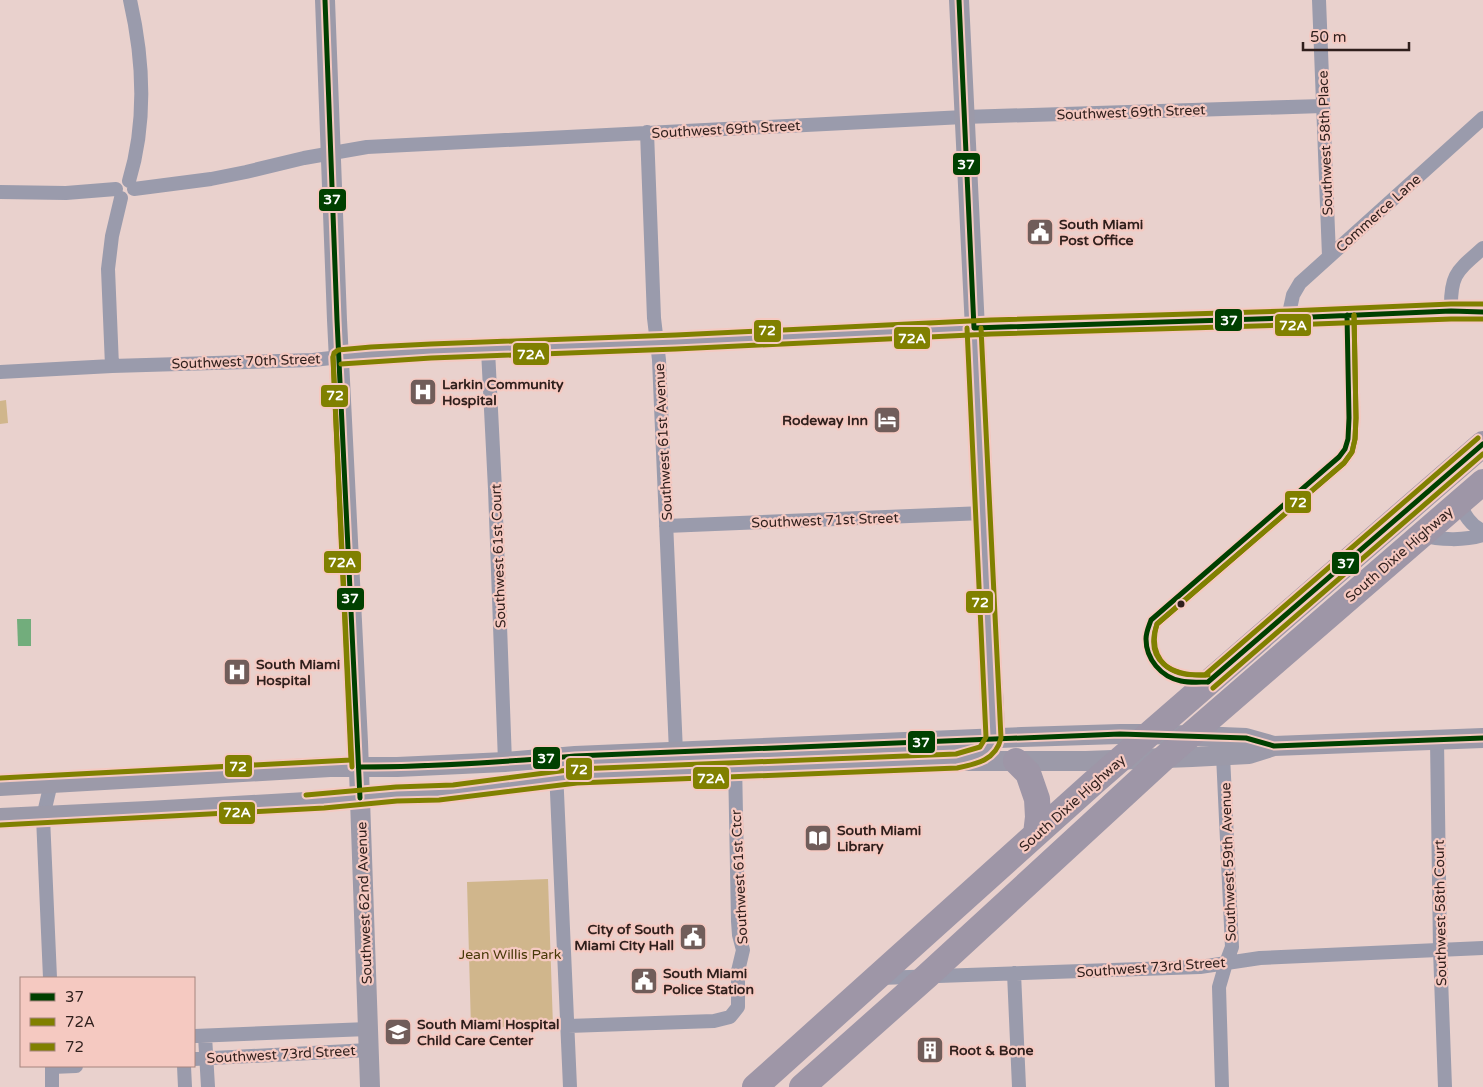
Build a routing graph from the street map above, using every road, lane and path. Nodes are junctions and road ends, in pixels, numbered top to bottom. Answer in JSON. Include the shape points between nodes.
{"nodes":[{"id":1,"x":130,"y":0,"type":"edge"},
{"id":2,"x":325,"y":0,"type":"edge"},
{"id":3,"x":959,"y":0,"type":"edge"},
{"id":4,"x":1319,"y":0,"type":"edge"},
{"id":5,"x":1323,"y":106,"type":"junction"},
{"id":6,"x":964,"y":117,"type":"junction"},
{"id":7,"x":1483,"y":118,"type":"edge"},
{"id":8,"x":648,"y":132,"type":"junction"},
{"id":9,"x":332,"y":153,"type":"junction"},
{"id":10,"x":131,"y":185,"type":"junction"},
{"id":11,"x":0,"y":192,"type":"edge"},
{"id":12,"x":119,"y":194,"type":"junction"},
{"id":13,"x":1483,"y":248,"type":"edge"},
{"id":14,"x":1329,"y":256,"type":"junction"},
{"id":15,"x":1483,"y":306,"type":"edge"},
{"id":16,"x":1450,"y":310,"type":"junction"},
{"id":17,"x":1483,"y":312,"type":"edge"},
{"id":18,"x":1288,"y":318,"type":"junction"},
{"id":19,"x":974,"y":328,"type":"junction"},
{"id":20,"x":658,"y":343,"type":"junction"},
{"id":21,"x":488,"y":350,"type":"junction"},
{"id":22,"x":340,"y":358,"type":"junction"},
{"id":23,"x":112,"y":366,"type":"junction"},
{"id":24,"x":0,"y":372,"type":"edge"},
{"id":25,"x":1483,"y":444,"type":"edge"},
{"id":26,"x":1483,"y":482,"type":"edge"},
{"id":27,"x":1459,"y":502,"type":"junction"},
{"id":28,"x":984,"y":513,"type":"junction"},
{"id":29,"x":666,"y":526,"type":"junction"},
{"id":30,"x":1483,"y":533,"type":"edge"},
{"id":31,"x":1421,"y":535,"type":"junction"},
{"id":32,"x":1150,"y":734,"type":"junction"},
{"id":33,"x":1190,"y":736,"type":"junction"},
{"id":34,"x":994,"y":738,"type":"junction"},
{"id":35,"x":1483,"y":738,"type":"edge"},
{"id":36,"x":1437,"y":740,"type":"junction"},
{"id":37,"x":1274,"y":746,"type":"junction"},
{"id":38,"x":676,"y":752,"type":"junction"},
{"id":39,"x":1223,"y":755,"type":"junction"},
{"id":40,"x":556,"y":757,"type":"junction"},
{"id":41,"x":1164,"y":758,"type":"junction"},
{"id":42,"x":1120,"y":759,"type":"junction"},
{"id":43,"x":735,"y":760,"type":"junction"},
{"id":44,"x":957,"y":761,"type":"junction"},
{"id":45,"x":1016,"y":761,"type":"junction"},
{"id":46,"x":505,"y":762,"type":"junction"},
{"id":47,"x":358,"y":767,"type":"junction"},
{"id":48,"x":556,"y":779,"type":"junction"},
{"id":49,"x":51,"y":784,"type":"junction"},
{"id":50,"x":0,"y":786,"type":"edge"},
{"id":51,"x":360,"y":798,"type":"junction"},
{"id":52,"x":43,"y":817,"type":"junction"},
{"id":53,"x":0,"y":818,"type":"edge"},
{"id":54,"x":1036,"y":834,"type":"junction"},
{"id":55,"x":1483,"y":948,"type":"edge"},
{"id":56,"x":1440,"y":950,"type":"junction"},
{"id":57,"x":1226,"y":963,"type":"junction"},
{"id":58,"x":1014,"y":973,"type":"junction"},
{"id":59,"x":927,"y":976,"type":"junction"},
{"id":60,"x":50,"y":977,"type":"edge"},
{"id":61,"x":878,"y":978,"type":"junction"},
{"id":62,"x":568,"y":1026,"type":"junction"},
{"id":63,"x":368,"y":1029,"type":"junction"},
{"id":64,"x":200,"y":1036,"type":"edge"},
{"id":65,"x":368,"y":1050,"type":"junction"},
{"id":66,"x":200,"y":1058,"type":"edge"},
{"id":67,"x":52,"y":1067,"type":"edge"},
{"id":68,"x":184,"y":1067,"type":"edge"},
{"id":69,"x":52,"y":1087,"type":"edge"},
{"id":70,"x":185,"y":1087,"type":"edge"},
{"id":71,"x":208,"y":1087,"type":"edge"},
{"id":72,"x":370,"y":1087,"type":"edge"},
{"id":73,"x":570,"y":1087,"type":"edge"},
{"id":74,"x":755,"y":1087,"type":"edge"},
{"id":75,"x":802,"y":1087,"type":"edge"},
{"id":76,"x":1019,"y":1087,"type":"edge"},
{"id":77,"x":1222,"y":1087,"type":"edge"},
{"id":78,"x":1445,"y":1087,"type":"edge"}],
"edges":[{"from":1,"to":10,"type":"street","via":[[136,24],[142,96],[140,133]]},
{"from":2,"to":9,"type":"street","name":"Southwest 62nd Avenue"},
{"from":3,"to":6,"type":"street"},
{"from":4,"to":5,"type":"street","name":"Southwest 58th Place"},
{"from":5,"to":6,"type":"street","name":"Southwest 69th Street"},
{"from":5,"to":14,"type":"street","name":"Southwest 58th Place"},
{"from":6,"to":8,"type":"street","name":"Southwest 69th Street"},
{"from":6,"to":19,"type":"street"},
{"from":7,"to":14,"type":"street","name":"Commerce Lane"},
{"from":8,"to":9,"type":"street","name":"Southwest 69th Street","via":[[367,147]]},
{"from":8,"to":20,"type":"street","name":"Southwest 61st Avenue","via":[[654,318]]},
{"from":9,"to":10,"type":"street","name":"Southwest 69th Street","via":[[205,180]]},
{"from":9,"to":22,"type":"street","name":"Southwest 62nd Avenue"},
{"from":10,"to":12,"type":"street","name":"Southwest 69th Street","via":[[130,197],[124,198]]},
{"from":11,"to":12,"type":"street"},
{"from":12,"to":23,"type":"street","via":[[108,270]]},
{"from":13,"to":16,"type":"street","via":[[1453,280]]},
{"from":14,"to":18,"type":"street","name":"Commerce Lane","via":[[1300,283]]},
{"from":15,"to":16,"type":"street","name":"Southwest 70th Street"},
{"from":16,"to":17,"type":"street","name":"Southwest 70th Street"},
{"from":16,"to":18,"type":"street","name":"Southwest 70th Street"},
{"from":18,"to":19,"type":"street","name":"Southwest 70th Street"},
{"from":19,"to":20,"type":"street","name":"Southwest 70th Street"},
{"from":19,"to":28,"type":"street"},
{"from":20,"to":21,"type":"street","name":"Southwest 70th Street"},
{"from":20,"to":29,"type":"street","name":"Southwest 61st Avenue"},
{"from":21,"to":22,"type":"street","name":"Southwest 70th Street"},
{"from":21,"to":46,"type":"street","name":"Southwest 61st Court"},
{"from":22,"to":23,"type":"street","name":"Southwest 70th Street"},
{"from":22,"to":47,"type":"street","name":"Southwest 62nd Avenue"},
{"from":23,"to":24,"type":"street","name":"Southwest 70th Street"},
{"from":25,"to":32,"type":"highway","name":"South Dixie Highway"},
{"from":26,"to":27,"type":"highway","name":"South Dixie Highway"},
{"from":27,"to":30,"type":"street","via":[[1467,519]]},
{"from":27,"to":31,"type":"highway","name":"South Dixie Highway"},
{"from":28,"to":29,"type":"street","name":"Southwest 71st Street"},
{"from":28,"to":34,"type":"street"},
{"from":29,"to":38,"type":"street","name":"Southwest 61st Avenue"},
{"from":30,"to":31,"type":"street","via":[[1476,537],[1435,539]]},
{"from":31,"to":33,"type":"highway","name":"South Dixie Highway"},
{"from":32,"to":33,"type":"street"},
{"from":32,"to":34,"type":"street"},
{"from":32,"to":42,"type":"highway","name":"South Dixie Highway"},
{"from":33,"to":37,"type":"street","via":[[1246,738]]},
{"from":33,"to":41,"type":"highway","name":"South Dixie Highway"},
{"from":34,"to":43,"type":"street"},
{"from":34,"to":44,"type":"street","via":[[991,748],[983,754]]},
{"from":35,"to":36,"type":"street"},
{"from":36,"to":37,"type":"street"},
{"from":36,"to":56,"type":"street","name":"Southwest 58th Court"},
{"from":37,"to":39,"type":"street","via":[[1248,754]]},
{"from":38,"to":40,"type":"street"},
{"from":38,"to":43,"type":"street"},
{"from":39,"to":41,"type":"street"},
{"from":39,"to":57,"type":"street","name":"Southwest 59th Avenue","via":[[1232,947]]},
{"from":40,"to":46,"type":"street"},
{"from":40,"to":48,"type":"street"},
{"from":41,"to":42,"type":"street"},
{"from":41,"to":59,"type":"highway","name":"South Dixie Highway"},
{"from":42,"to":45,"type":"street"},
{"from":42,"to":54,"type":"highway","name":"South Dixie Highway"},
{"from":43,"to":44,"type":"street"},
{"from":43,"to":48,"type":"street"},
{"from":43,"to":62,"type":"street","name":"Southwest 61st Ctcr","via":[[738,921],[742,950],[738,971],[738,1007],[727,1019],[714,1021]]},
{"from":44,"to":45,"type":"street"},
{"from":45,"to":54,"type":"highway","via":[[1028,773],[1037,799]]},
{"from":46,"to":47,"type":"street"},
{"from":47,"to":49,"type":"street"},
{"from":47,"to":51,"type":"street","name":"Southwest 62nd Avenue"},
{"from":48,"to":51,"type":"street","via":[[464,791]]},
{"from":48,"to":62,"type":"street"},
{"from":49,"to":50,"type":"street"},
{"from":49,"to":52,"type":"street"},
{"from":51,"to":52,"type":"street"},
{"from":51,"to":63,"type":"street","name":"Southwest 62nd Avenue"},
{"from":52,"to":53,"type":"street"},
{"from":52,"to":60,"type":"street"},
{"from":54,"to":61,"type":"highway","name":"South Dixie Highway"},
{"from":55,"to":56,"type":"street","name":"Southwest 73rd Street"},
{"from":56,"to":57,"type":"street","name":"Southwest 73rd Street","via":[[1268,957]]},
{"from":56,"to":78,"type":"street","name":"Southwest 58th Court"},
{"from":57,"to":58,"type":"street","name":"Southwest 73rd Street","via":[[1200,967]]},
{"from":57,"to":77,"type":"street","name":"Southwest 59th Avenue","via":[[1219,987]]},
{"from":58,"to":59,"type":"street","name":"Southwest 73rd Street"},
{"from":58,"to":76,"type":"street"},
{"from":59,"to":61,"type":"street","name":"Southwest 73rd Street"},
{"from":59,"to":75,"type":"highway","name":"South Dixie Highway"},
{"from":61,"to":74,"type":"highway","name":"South Dixie Highway"},
{"from":62,"to":73,"type":"street"},
{"from":63,"to":64,"type":"street","name":"Southwest 73rd Street"},
{"from":63,"to":65,"type":"street","name":"Southwest 62nd Avenue"},
{"from":64,"to":66,"type":"street"},
{"from":65,"to":66,"type":"street","name":"Southwest 73rd Street"},
{"from":65,"to":72,"type":"street","name":"Southwest 62nd Avenue"},
{"from":66,"to":71,"type":"street"},
{"from":67,"to":69,"type":"street"},
{"from":68,"to":70,"type":"street"}]}
